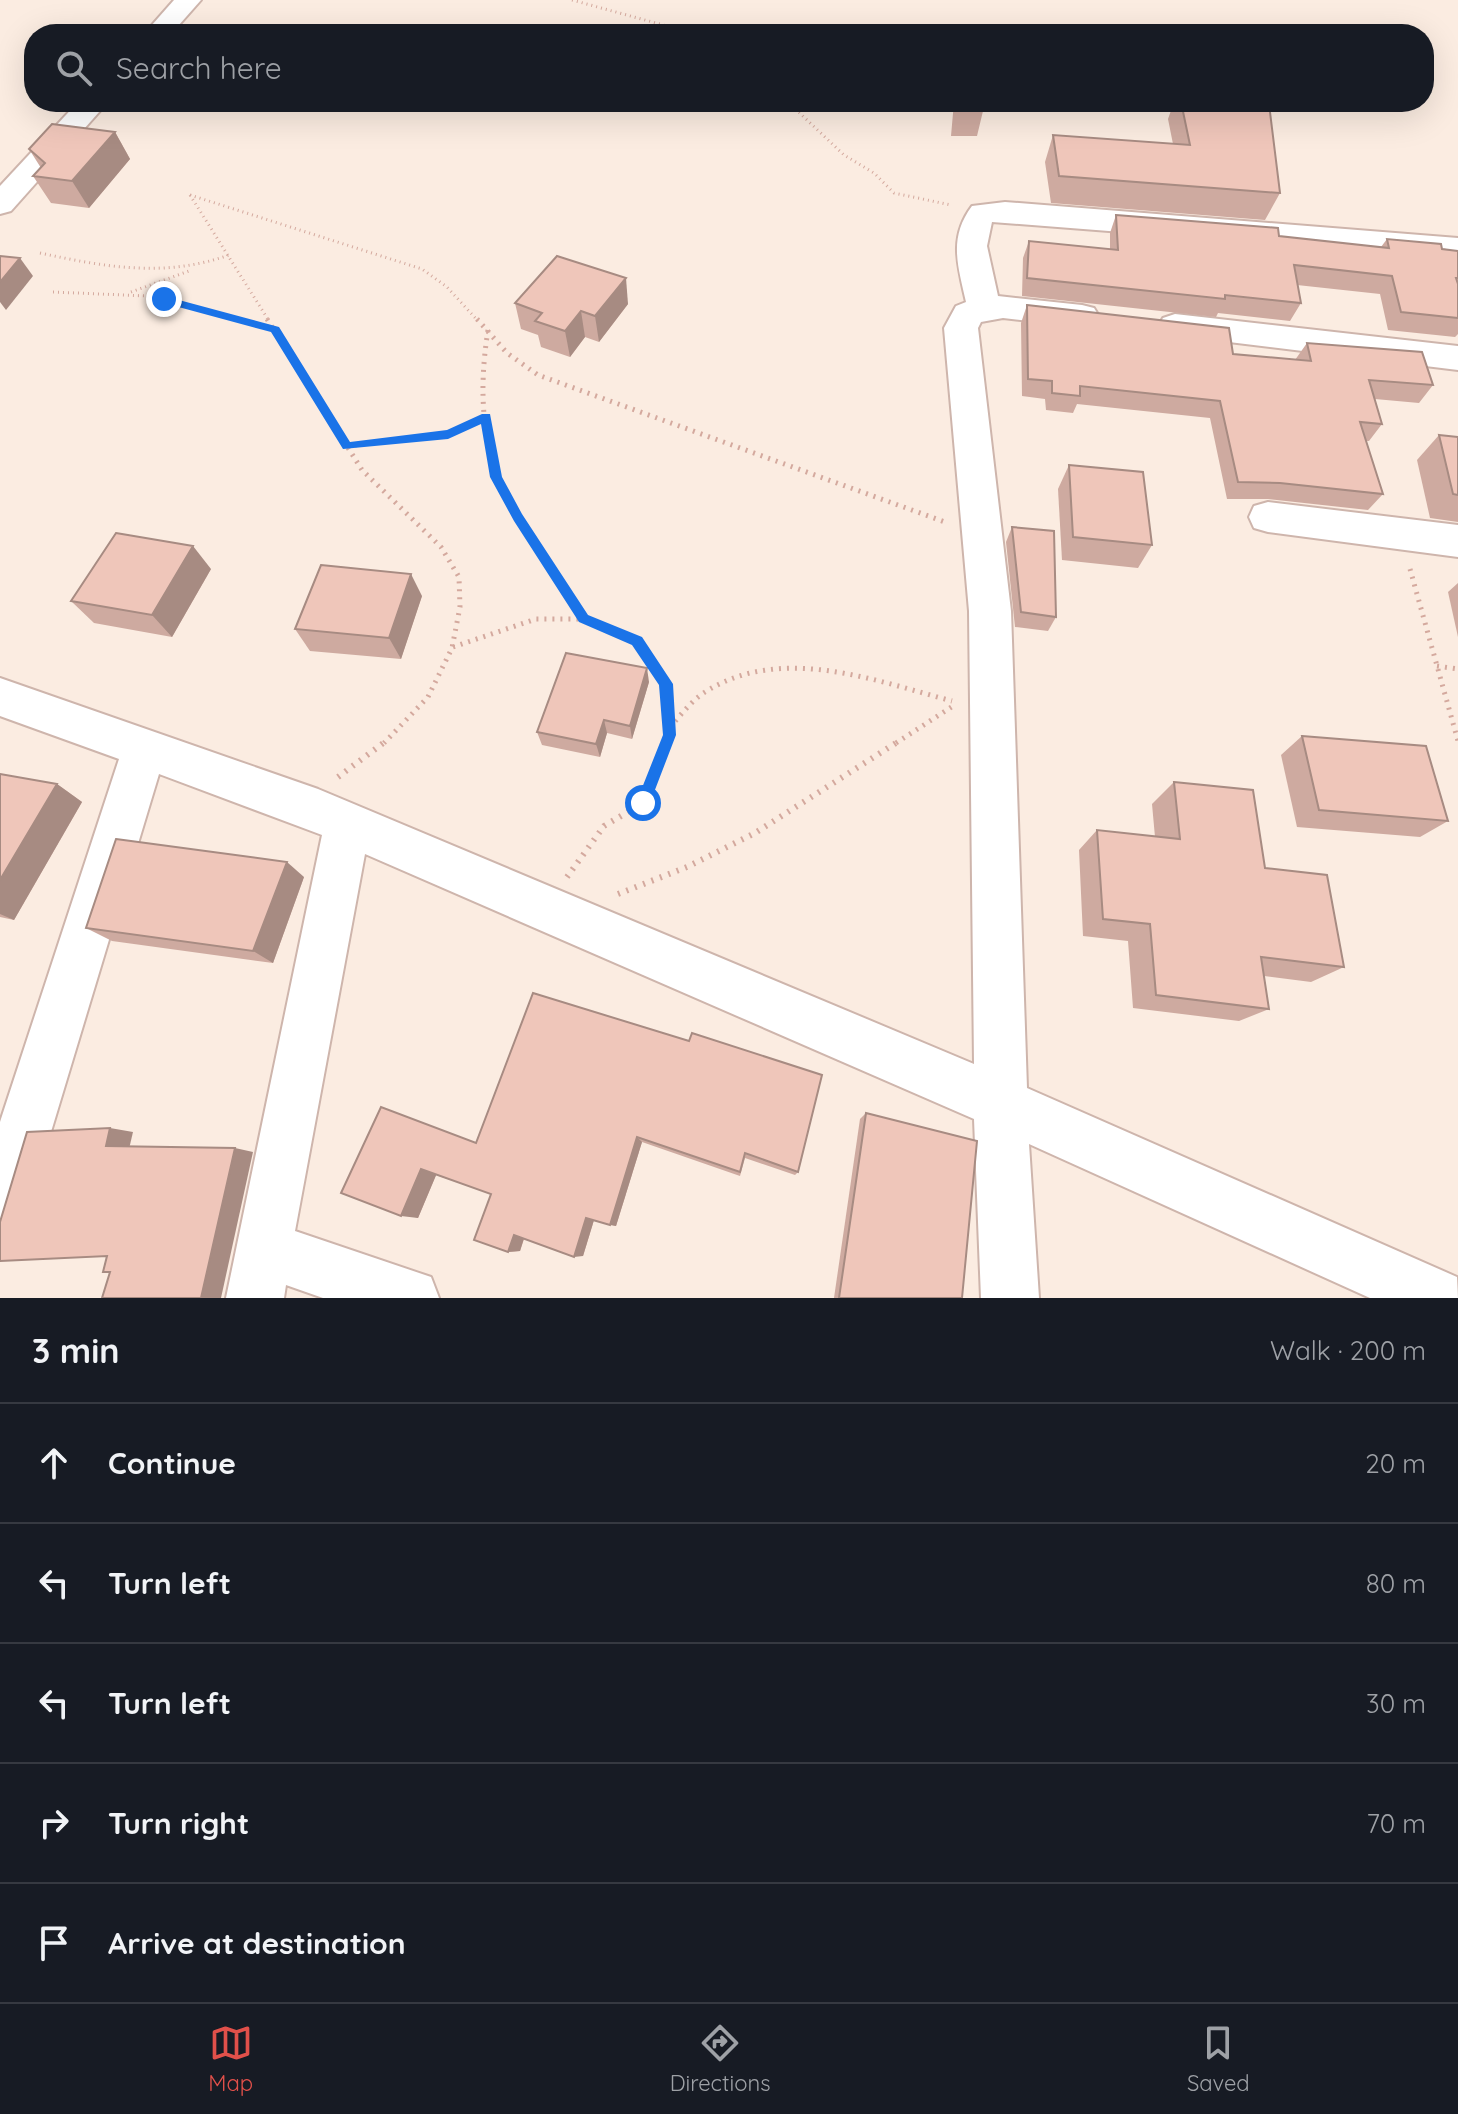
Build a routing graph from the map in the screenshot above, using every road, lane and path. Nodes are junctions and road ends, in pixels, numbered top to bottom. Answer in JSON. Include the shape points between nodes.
{"nodes":[{"id":1,"x":188,"y":0,"type":"edge"},
{"id":2,"x":572,"y":0,"type":"edge"},
{"id":3,"x":166,"y":24,"type":"edge"},
{"id":4,"x":660,"y":24,"type":"edge"},
{"id":5,"x":85,"y":112,"type":"edge"},
{"id":6,"x":799,"y":112,"type":"edge"},
{"id":7,"x":3,"y":198,"type":"edge"},
{"id":8,"x":983,"y":213,"type":"junction"},
{"id":9,"x":1458,"y":248,"type":"edge"},
{"id":10,"x":40,"y":253,"type":"dead end"},
{"id":11,"x":229,"y":255,"type":"junction"},
{"id":12,"x":208,"y":264,"type":"junction"},
{"id":13,"x":53,"y":292,"type":"dead end"},
{"id":14,"x":126,"y":294,"type":"junction"},
{"id":15,"x":984,"y":308,"type":"junction"},
{"id":16,"x":275,"y":329,"type":"junction"},
{"id":17,"x":488,"y":330,"type":"junction"},
{"id":18,"x":1458,"y":358,"type":"edge"},
{"id":19,"x":486,"y":417,"type":"junction"},
{"id":20,"x":347,"y":446,"type":"junction"},
{"id":21,"x":1268,"y":517,"type":"dead end"},
{"id":22,"x":1401,"y":534,"type":"junction"},
{"id":23,"x":983,"y":536,"type":"junction"},
{"id":24,"x":1458,"y":541,"type":"edge"},
{"id":25,"x":584,"y":619,"type":"junction"},
{"id":26,"x":452,"y":648,"type":"junction"},
{"id":27,"x":1437,"y":666,"type":"junction"},
{"id":28,"x":1458,"y":669,"type":"edge"},
{"id":29,"x":0,"y":697,"type":"edge"},
{"id":30,"x":669,"y":728,"type":"junction"},
{"id":31,"x":1458,"y":741,"type":"edge"},
{"id":32,"x":144,"y":750,"type":"junction"},
{"id":33,"x":325,"y":814,"type":"junction"},
{"id":34,"x":554,"y":911,"type":"junction"},
{"id":35,"x":1001,"y":1105,"type":"junction"},
{"id":36,"x":0,"y":1208,"type":"edge"},
{"id":37,"x":259,"y":1274,"type":"edge"},
{"id":38,"x":410,"y":1298,"type":"edge"},
{"id":39,"x":1010,"y":1298,"type":"edge"},
{"id":40,"x":1436,"y":1298,"type":"edge"}],
"edges":[{"from":1,"to":3,"type":"street"},
{"from":2,"to":4,"type":"path"},
{"from":5,"to":7,"type":"street"},
{"from":6,"to":8,"type":"path","via":[[894,193]]},
{"from":8,"to":9,"type":"street"},
{"from":8,"to":15,"type":"street","via":[[970,245]]},
{"from":10,"to":12,"type":"path","via":[[142,272]]},
{"from":11,"to":12,"type":"path"},
{"from":11,"to":16,"type":"path"},
{"from":11,"to":17,"type":"path","via":[[190,195],[422,269],[462,299]]},
{"from":12,"to":14,"type":"path"},
{"from":13,"to":14,"type":"path"},
{"from":14,"to":16,"type":"path"},
{"from":15,"to":18,"type":"street"},
{"from":15,"to":23,"type":"street","via":[[968,314],[961,328]]},
{"from":16,"to":20,"type":"path"},
{"from":17,"to":19,"type":"path"},
{"from":17,"to":23,"type":"path","via":[[506,352],[538,375]]},
{"from":19,"to":20,"type":"path","via":[[448,434]]},
{"from":19,"to":25,"type":"path","via":[[496,477]]},
{"from":20,"to":26,"type":"path","via":[[362,470],[441,547],[459,577]]},
{"from":21,"to":22,"type":"street"},
{"from":22,"to":24,"type":"street"},
{"from":22,"to":27,"type":"path"},
{"from":23,"to":35,"type":"street","via":[[990,611]]},
{"from":25,"to":26,"type":"path","via":[[536,619]]},
{"from":25,"to":30,"type":"path","via":[[637,641],[666,684]]},
{"from":26,"to":33,"type":"path","via":[[428,697]]},
{"from":27,"to":28,"type":"path"},
{"from":27,"to":31,"type":"path"},
{"from":29,"to":32,"type":"street"},
{"from":30,"to":34,"type":"path","via":[[643,803],[604,826]]},
{"from":30,"to":34,"type":"path","via":[[705,692],[778,666],[811,667],[960,702],[755,833],[687,867]]},
{"from":32,"to":33,"type":"street"},
{"from":32,"to":36,"type":"street"},
{"from":33,"to":34,"type":"street"},
{"from":33,"to":37,"type":"street"},
{"from":34,"to":35,"type":"street"},
{"from":35,"to":39,"type":"street"},
{"from":35,"to":40,"type":"street"},
{"from":37,"to":38,"type":"street"}]}
